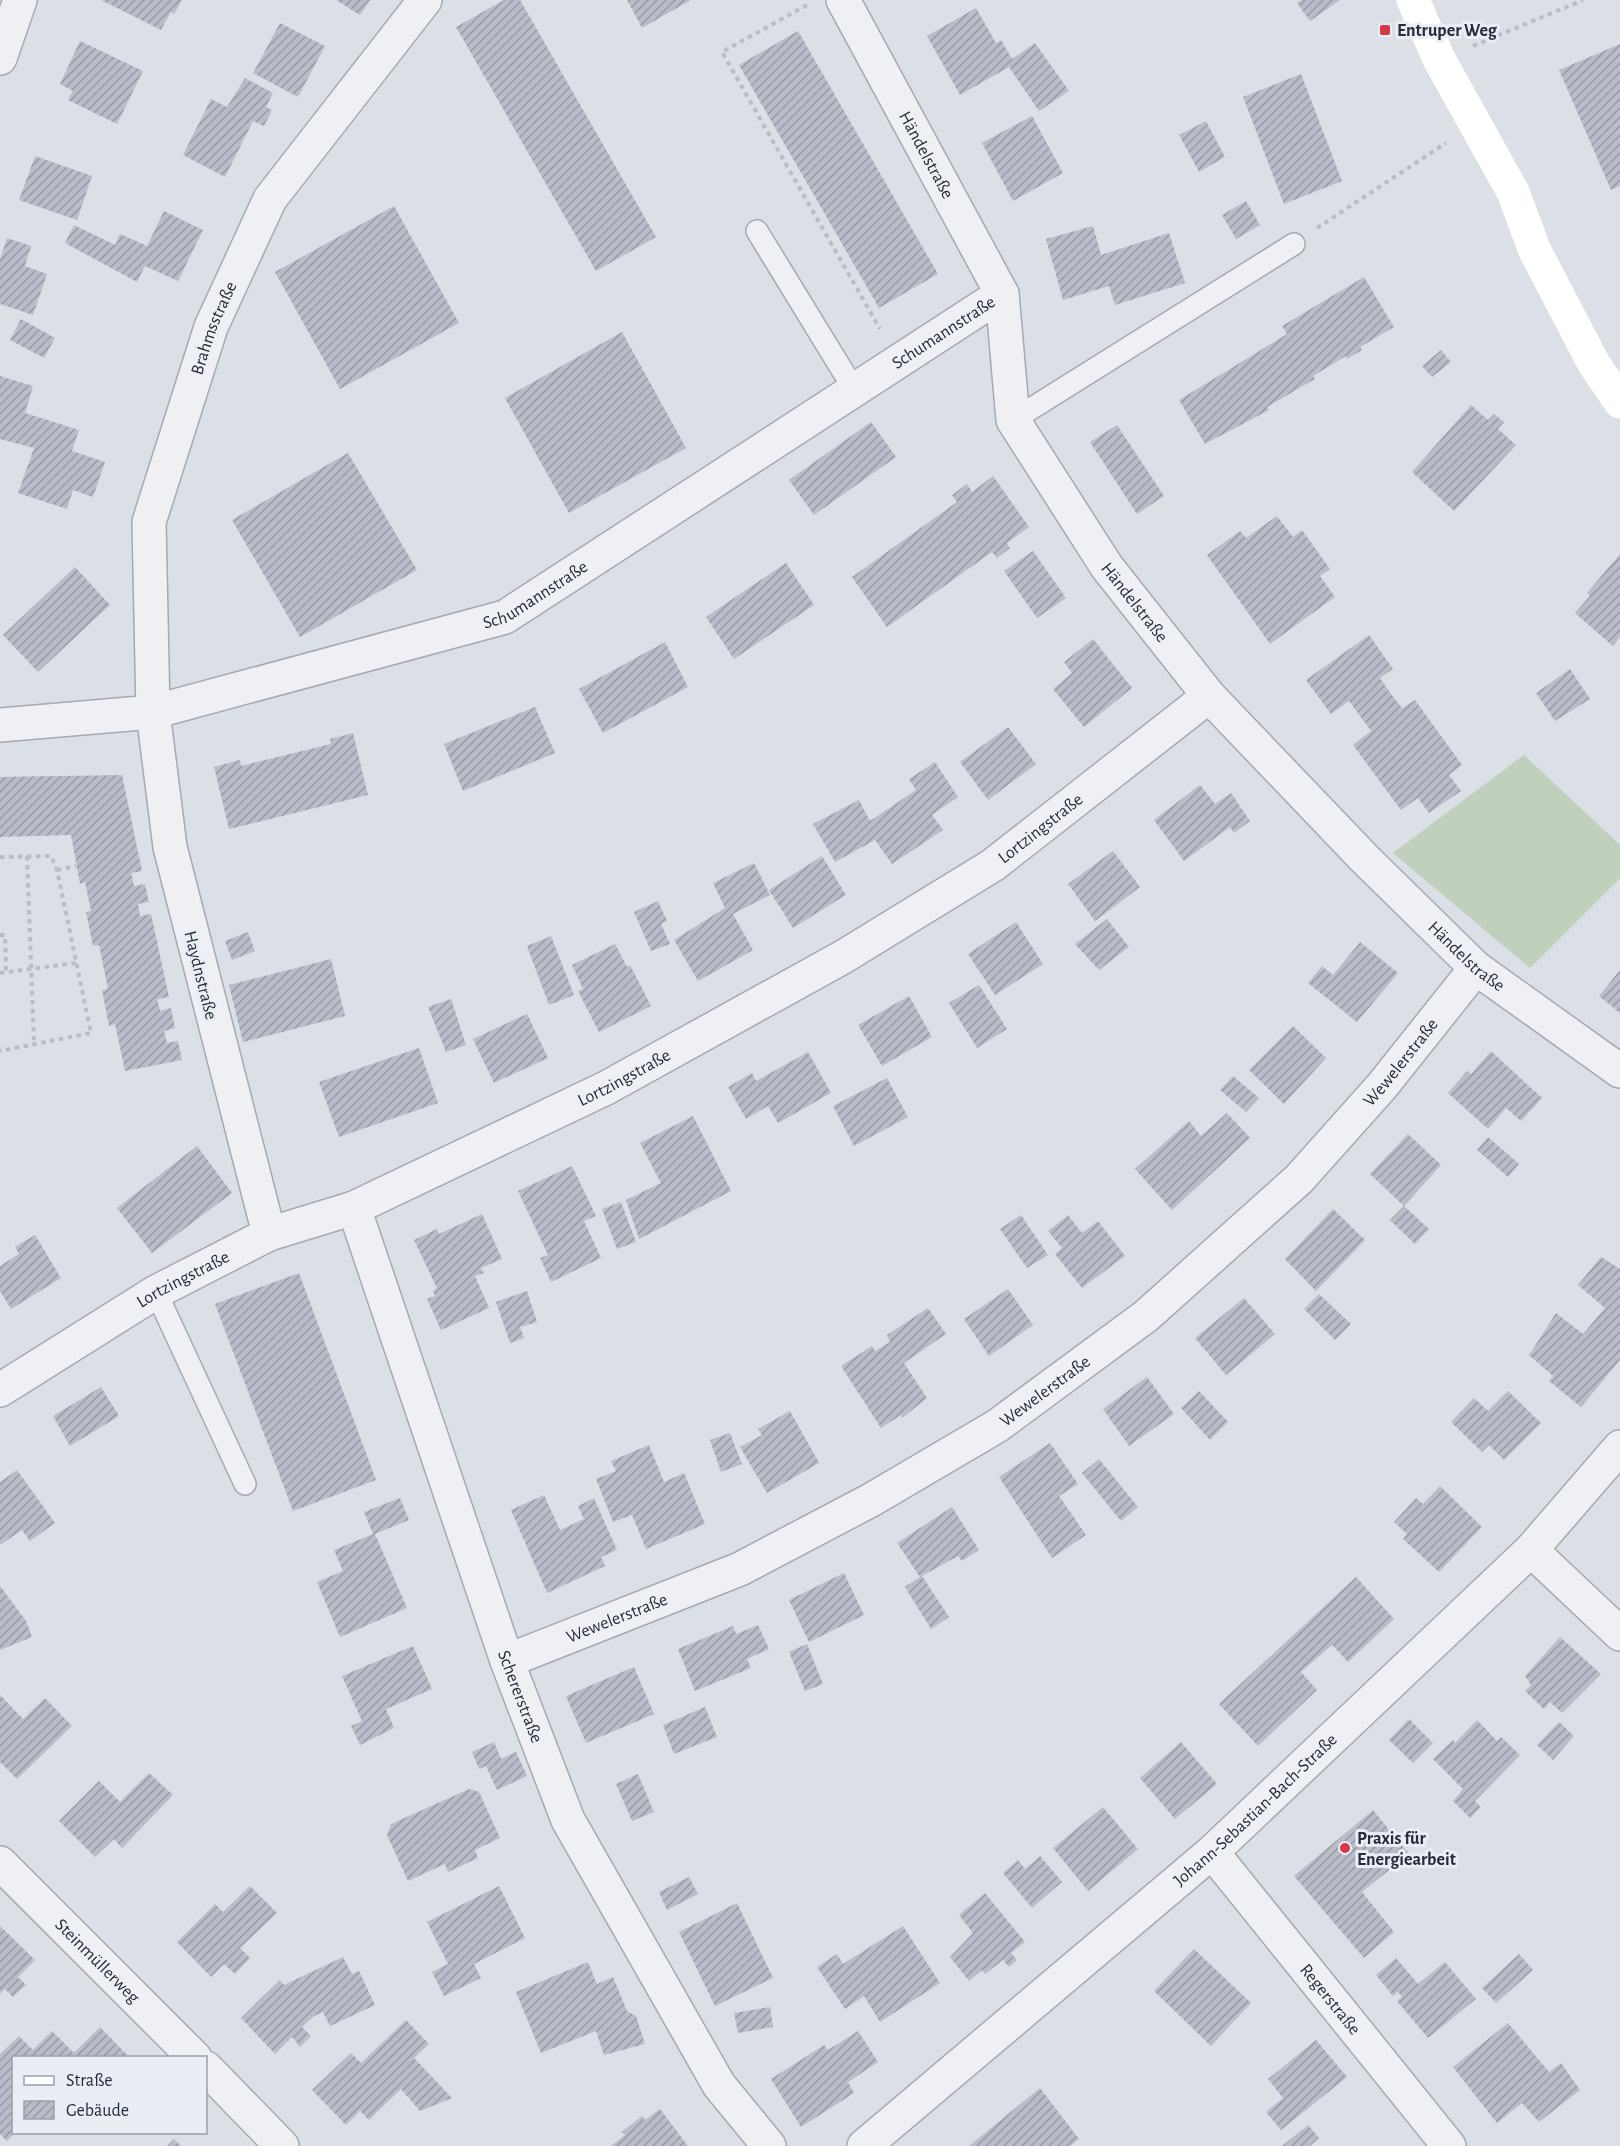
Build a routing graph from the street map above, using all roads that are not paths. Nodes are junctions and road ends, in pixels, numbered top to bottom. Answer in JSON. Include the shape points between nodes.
{"nodes":[{"id":1,"x":20,"y":0,"type":"edge"},
{"id":2,"x":425,"y":0,"type":"edge"},
{"id":3,"x":843,"y":0,"type":"edge"},
{"id":4,"x":1413,"y":0,"type":"edge"},
{"id":5,"x":0,"y":58,"type":"edge"},
{"id":6,"x":757,"y":231,"type":"dead end"},
{"id":7,"x":1294,"y":244,"type":"road end"},
{"id":8,"x":1002,"y":294,"type":"junction"},
{"id":9,"x":855,"y":391,"type":"junction"},
{"id":10,"x":1620,"y":402,"type":"edge"},
{"id":11,"x":1013,"y":420,"type":"junction"},
{"id":12,"x":1209,"y":696,"type":"junction"},
{"id":13,"x":153,"y":712,"type":"junction"},
{"id":14,"x":0,"y":725,"type":"edge"},
{"id":15,"x":1476,"y":968,"type":"junction"},
{"id":16,"x":1620,"y":1071,"type":"edge"},
{"id":17,"x":354,"y":1208,"type":"junction"},
{"id":18,"x":269,"y":1234,"type":"junction"},
{"id":19,"x":156,"y":1292,"type":"junction"},
{"id":20,"x":0,"y":1390,"type":"edge"},
{"id":21,"x":1620,"y":1447,"type":"edge"},
{"id":22,"x":245,"y":1484,"type":"dead end"},
{"id":23,"x":1532,"y":1550,"type":"junction"},
{"id":24,"x":1620,"y":1634,"type":"edge"},
{"id":25,"x":507,"y":1661,"type":"junction"},
{"id":26,"x":1212,"y":1852,"type":"junction"},
{"id":27,"x":0,"y":1863,"type":"edge"},
{"id":28,"x":193,"y":2056,"type":"edge"},
{"id":29,"x":207,"y":2069,"type":"edge"},
{"id":30,"x":282,"y":2146,"type":"edge"},
{"id":31,"x":769,"y":2146,"type":"edge"},
{"id":32,"x":864,"y":2146,"type":"edge"},
{"id":33,"x":1449,"y":2146,"type":"edge"}],
"edges":[{"from":1,"to":5,"type":"street"},
{"from":2,"to":13,"type":"street","name":"Brahmsstraße","via":[[270,200],[211,327],[149,522]]},
{"from":3,"to":8,"type":"street","name":"Händelstraße"},
{"from":4,"to":10,"type":"main road","via":[[1439,59],[1513,192],[1535,251],[1594,364]]},
{"from":6,"to":9,"type":"lane"},
{"from":7,"to":11,"type":"lane"},
{"from":8,"to":9,"type":"street","name":"Schumannstraße"},
{"from":8,"to":11,"type":"street","name":"Händelstraße"},
{"from":9,"to":13,"type":"street","name":"Schumannstraße","via":[[506,617]]},
{"from":11,"to":12,"type":"street","name":"Händelstraße","via":[[1107,567]]},
{"from":12,"to":15,"type":"street","name":"Händelstraße"},
{"from":12,"to":17,"type":"street","name":"Lortzingstraße","via":[[993,866],[843,957],[606,1088]]},
{"from":13,"to":14,"type":"street","name":"Schumannstraße"},
{"from":13,"to":18,"type":"street","name":"Haydnstraße","via":[[170,847]]},
{"from":15,"to":16,"type":"street","name":"Händelstraße"},
{"from":15,"to":25,"type":"street","name":"Wewelerstraße","via":[[1383,1086],[1299,1179],[1146,1316],[997,1425],[871,1500],[740,1569]]},
{"from":17,"to":18,"type":"street","name":"Lortzingstraße"},
{"from":17,"to":25,"type":"street","name":"Schererstraße"},
{"from":18,"to":19,"type":"street","name":"Lortzingstraße"},
{"from":19,"to":20,"type":"street","name":"Lortzingstraße"},
{"from":19,"to":22,"type":"lane"},
{"from":21,"to":23,"type":"street","name":"Johann-Sebastian-Bach-Straße"},
{"from":23,"to":24,"type":"street"},
{"from":23,"to":26,"type":"street","name":"Johann-Sebastian-Bach-Straße"},
{"from":25,"to":31,"type":"street","name":"Schererstraße","via":[[568,1820],[718,2085]]},
{"from":26,"to":32,"type":"street","name":"Johann-Sebastian-Bach-Straße"},
{"from":26,"to":33,"type":"street","name":"Regerstraße"},
{"from":27,"to":28,"type":"street","name":"Steinmüllerweg"},
{"from":29,"to":30,"type":"street"}]}
